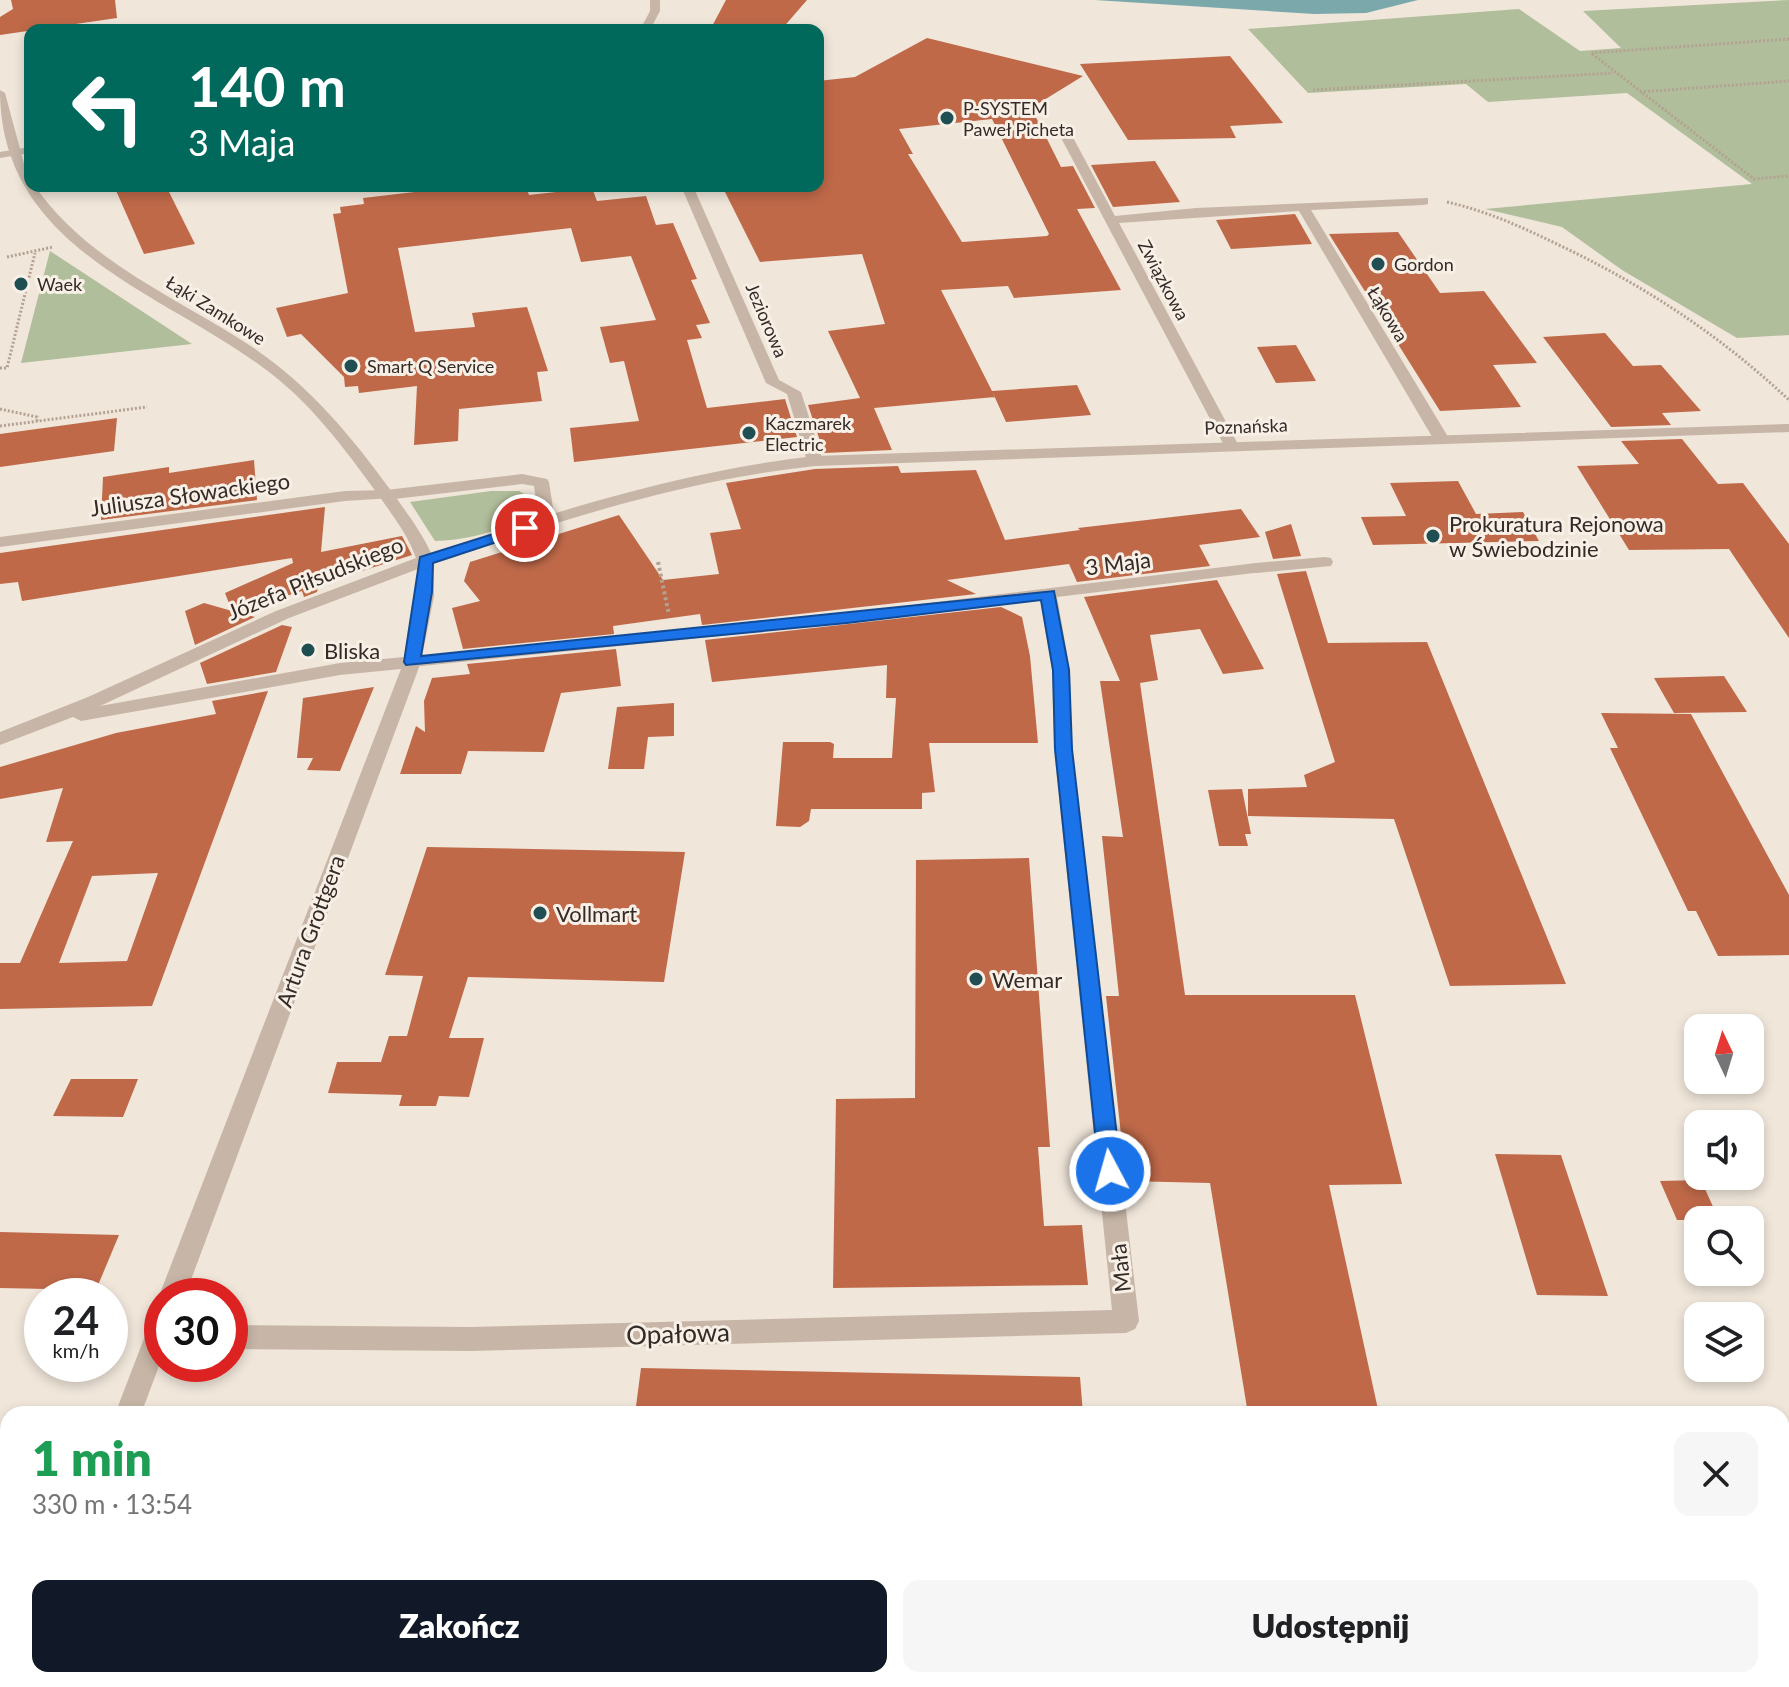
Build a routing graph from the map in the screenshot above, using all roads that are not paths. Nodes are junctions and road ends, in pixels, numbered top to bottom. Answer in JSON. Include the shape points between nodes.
{"nodes":[{"id":1,"x":655,"y":0,"type":"edge"},
{"id":2,"x":648,"y":24,"type":"edge"},
{"id":3,"x":0,"y":93,"type":"edge"},
{"id":4,"x":1043,"y":131,"type":"dead end"},
{"id":5,"x":6,"y":154,"type":"edge"},
{"id":6,"x":24,"y":179,"type":"edge"},
{"id":7,"x":33,"y":192,"type":"edge"},
{"id":8,"x":690,"y":192,"type":"edge"},
{"id":9,"x":1424,"y":201,"type":"dead end"},
{"id":10,"x":1303,"y":207,"type":"junction"},
{"id":11,"x":1111,"y":220,"type":"junction"},
{"id":12,"x":1788,"y":429,"type":"edge"},
{"id":13,"x":1442,"y":440,"type":"junction"},
{"id":14,"x":1231,"y":446,"type":"junction"},
{"id":15,"x":815,"y":461,"type":"junction"},
{"id":16,"x":705,"y":475,"type":"joint"},
{"id":17,"x":386,"y":495,"type":"junction"},
{"id":18,"x":547,"y":521,"type":"junction"},
{"id":19,"x":0,"y":542,"type":"edge"},
{"id":20,"x":425,"y":560,"type":"junction"},
{"id":21,"x":1325,"y":562,"type":"dead end"},
{"id":22,"x":1048,"y":594,"type":"junction"},
{"id":23,"x":412,"y":662,"type":"junction"},
{"id":24,"x":66,"y":716,"type":"junction"},
{"id":25,"x":0,"y":739,"type":"edge"},
{"id":26,"x":179,"y":1278,"type":"edge"},
{"id":27,"x":1126,"y":1321,"type":"joint"},
{"id":28,"x":248,"y":1337,"type":"edge"},
{"id":29,"x":144,"y":1373,"type":"edge"},
{"id":30,"x":131,"y":1406,"type":"edge"}],
"edges":[{"from":1,"to":2,"type":"street"},
{"from":3,"to":5,"type":"street","name":"Łąki Zamkowe"},
{"from":4,"to":11,"type":"street","name":"Związkowa","via":[[1063,130]]},
{"from":5,"to":6,"type":"street","name":"Łąki Zamkowe"},
{"from":7,"to":17,"type":"street","name":"Łąki Zamkowe","via":[[76,238],[119,271],[235,341],[297,387],[347,441]]},
{"from":8,"to":15,"type":"street","name":"Jeziorowa","via":[[773,383],[794,392]]},
{"from":9,"to":10,"type":"street"},
{"from":10,"to":11,"type":"street"},
{"from":10,"to":13,"type":"street","name":"Łąkowa"},
{"from":11,"to":14,"type":"street","name":"Związkowa"},
{"from":12,"to":13,"type":"street","name":"Poznańska"},
{"from":13,"to":14,"type":"street","name":"Poznańska"},
{"from":14,"to":15,"type":"street","name":"Poznańska"},
{"from":15,"to":16,"type":"street","name":"Poznańska"},
{"from":16,"to":18,"type":"street","name":"Józefa Piłsudskiego"},
{"from":17,"to":18,"type":"street","name":"Juliusza Słowackiego","via":[[522,479],[541,482]]},
{"from":17,"to":19,"type":"street","name":"Juliusza Słowackiego"},
{"from":17,"to":20,"type":"street","name":"Łąki Zamkowe"},
{"from":18,"to":20,"type":"street","name":"Józefa Piłsudskiego"},
{"from":20,"to":23,"type":"street","name":"Artura Grottgera"},
{"from":20,"to":24,"type":"street","name":"Józefa Piłsudskiego","via":[[309,603]]},
{"from":21,"to":22,"type":"street","name":"3 Maja"},
{"from":22,"to":23,"type":"street","name":"3 Maja"},
{"from":22,"to":27,"type":"street","name":"Mała","via":[[1061,670],[1063,749]]},
{"from":23,"to":24,"type":"street","name":"3 Maja","via":[[340,669]]},
{"from":23,"to":26,"type":"street","name":"Artura Grottgera"},
{"from":24,"to":25,"type":"street","name":"Józefa Piłsudskiego"},
{"from":27,"to":28,"type":"street","name":"Opałowa","via":[[471,1339]]},
{"from":29,"to":30,"type":"street"}]}
